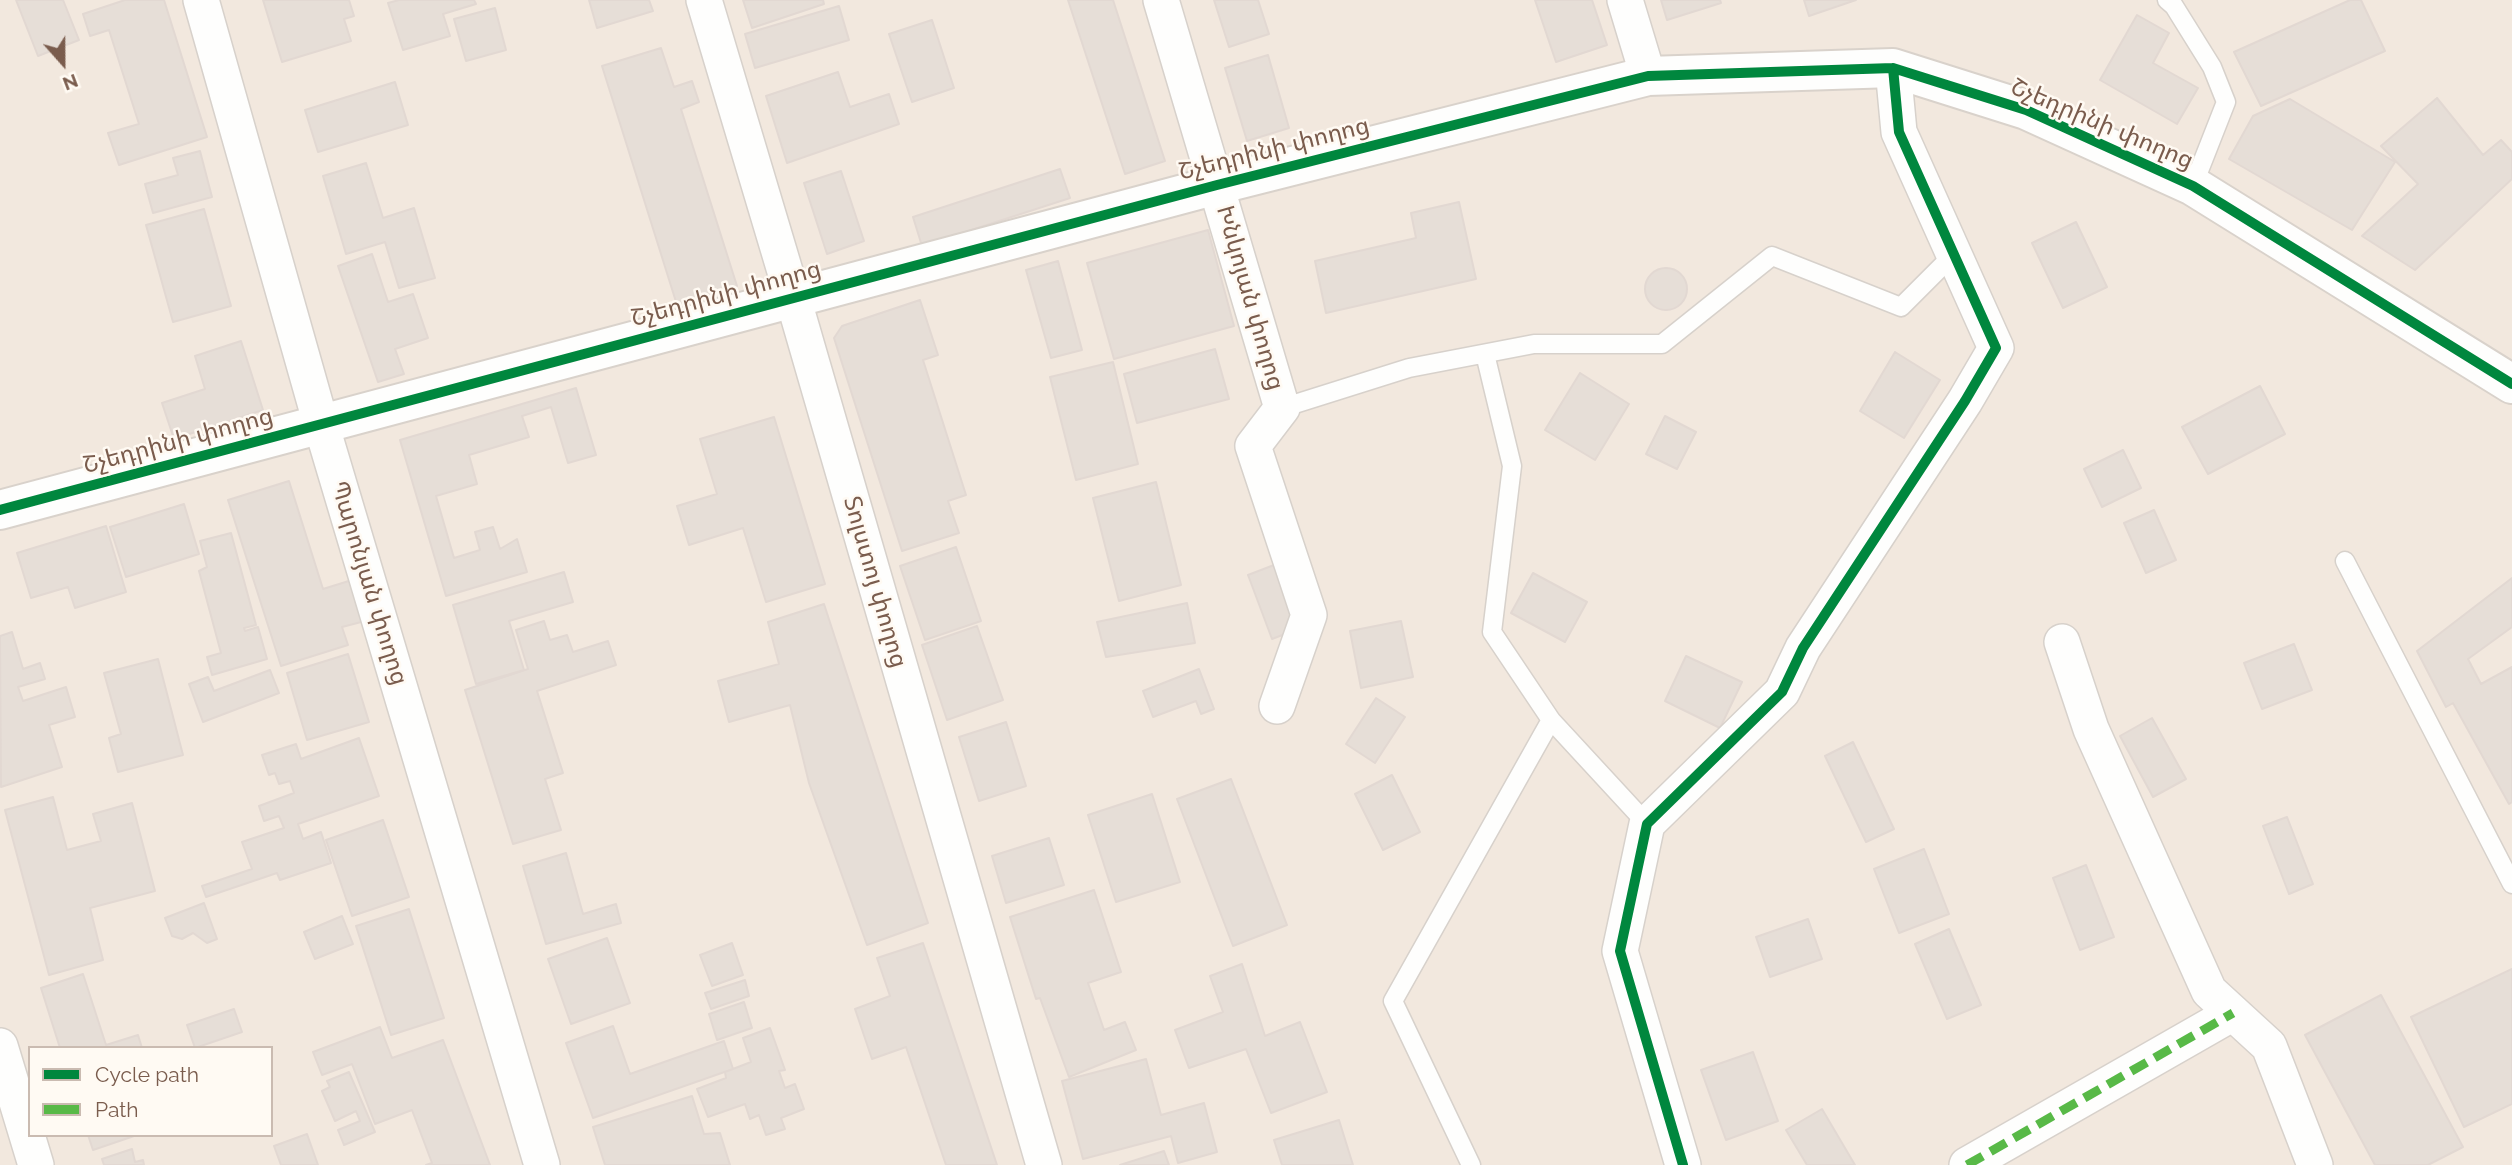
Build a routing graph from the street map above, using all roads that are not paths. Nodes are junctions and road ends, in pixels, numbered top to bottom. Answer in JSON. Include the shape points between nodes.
{"nodes":[{"id":1,"x":201,"y":0,"type":"edge"},
{"id":2,"x":704,"y":0,"type":"edge"},
{"id":3,"x":1161,"y":0,"type":"edge"},
{"id":4,"x":1625,"y":0,"type":"edge"},
{"id":5,"x":2167,"y":0,"type":"edge"},
{"id":6,"x":1893,"y":68,"type":"junction"},
{"id":7,"x":1648,"y":76,"type":"junction"},
{"id":8,"x":1217,"y":185,"type":"junction"},
{"id":9,"x":2193,"y":186,"type":"junction"},
{"id":10,"x":1955,"y":253,"type":"junction"},
{"id":11,"x":793,"y":298,"type":"junction"},
{"id":12,"x":1485,"y":354,"type":"junction"},
{"id":13,"x":2512,"y":384,"type":"edge"},
{"id":14,"x":1282,"y":408,"type":"junction"},
{"id":15,"x":321,"y":424,"type":"junction"},
{"id":16,"x":0,"y":510,"type":"edge"},
{"id":17,"x":2345,"y":561,"type":"dead end"},
{"id":18,"x":2062,"y":642,"type":"dead end"},
{"id":19,"x":1277,"y":706,"type":"dead end"},
{"id":20,"x":1551,"y":720,"type":"junction"},
{"id":21,"x":1647,"y":824,"type":"junction"},
{"id":22,"x":2512,"y":884,"type":"edge"},
{"id":23,"x":2233,"y":1013,"type":"junction"},
{"id":24,"x":0,"y":1046,"type":"edge"},
{"id":25,"x":36,"y":1165,"type":"edge"},
{"id":26,"x":542,"y":1165,"type":"edge"},
{"id":27,"x":1044,"y":1165,"type":"edge"},
{"id":28,"x":1471,"y":1165,"type":"edge"},
{"id":29,"x":1683,"y":1165,"type":"edge"},
{"id":30,"x":1967,"y":1165,"type":"edge"},
{"id":31,"x":2315,"y":1165,"type":"edge"}],
"edges":[{"from":1,"to":15,"type":"street","name":"Պարոնյան փողոց"},
{"from":2,"to":11,"type":"street","name":"Տոլստոյ փողոց"},
{"from":3,"to":8,"type":"street","name":"Խնկոյան փողոց"},
{"from":4,"to":7,"type":"street"},
{"from":5,"to":9,"type":"lane","via":[[2212,67],[2226,102]]},
{"from":6,"to":7,"type":"street","name":"Շչեդրինի փողոց"},
{"from":6,"to":9,"type":"street","name":"Շչեդրինի փողոց","via":[[2026,110]]},
{"from":6,"to":10,"type":"street","via":[[1899,132]]},
{"from":7,"to":8,"type":"street","name":"Շչեդրինի փողոց"},
{"from":8,"to":11,"type":"street","name":"Շչեդրինի փողոց"},
{"from":8,"to":14,"type":"street","name":"Խնկոյան փողոց"},
{"from":9,"to":13,"type":"street","name":"Շչեդրինի փողոց"},
{"from":10,"to":12,"type":"lane","via":[[1901,307],[1772,256],[1662,344],[1534,344]]},
{"from":10,"to":21,"type":"street","via":[[1996,348],[1803,648],[1782,692]]},
{"from":11,"to":15,"type":"street","name":"Շչեդրինի փողոց"},
{"from":11,"to":27,"type":"street","name":"Տոլստոյ փողոց"},
{"from":12,"to":14,"type":"lane","via":[[1409,368]]},
{"from":12,"to":20,"type":"lane","via":[[1512,466],[1492,632]]},
{"from":14,"to":19,"type":"street","name":"Խնկոյան փողոց","via":[[1253,446],[1309,615]]},
{"from":15,"to":16,"type":"street","name":"Շչեդրինի փողոց"},
{"from":15,"to":26,"type":"street","name":"Պարոնյան փողոց"},
{"from":17,"to":22,"type":"lane"},
{"from":18,"to":23,"type":"street","via":[[2091,729],[2209,991]]},
{"from":20,"to":21,"type":"lane"},
{"from":20,"to":28,"type":"lane","via":[[1393,1002]]},
{"from":21,"to":29,"type":"street","via":[[1620,951]]},
{"from":23,"to":30,"type":"street"},
{"from":23,"to":31,"type":"street","via":[[2269,1046]]},
{"from":24,"to":25,"type":"street"}]}
